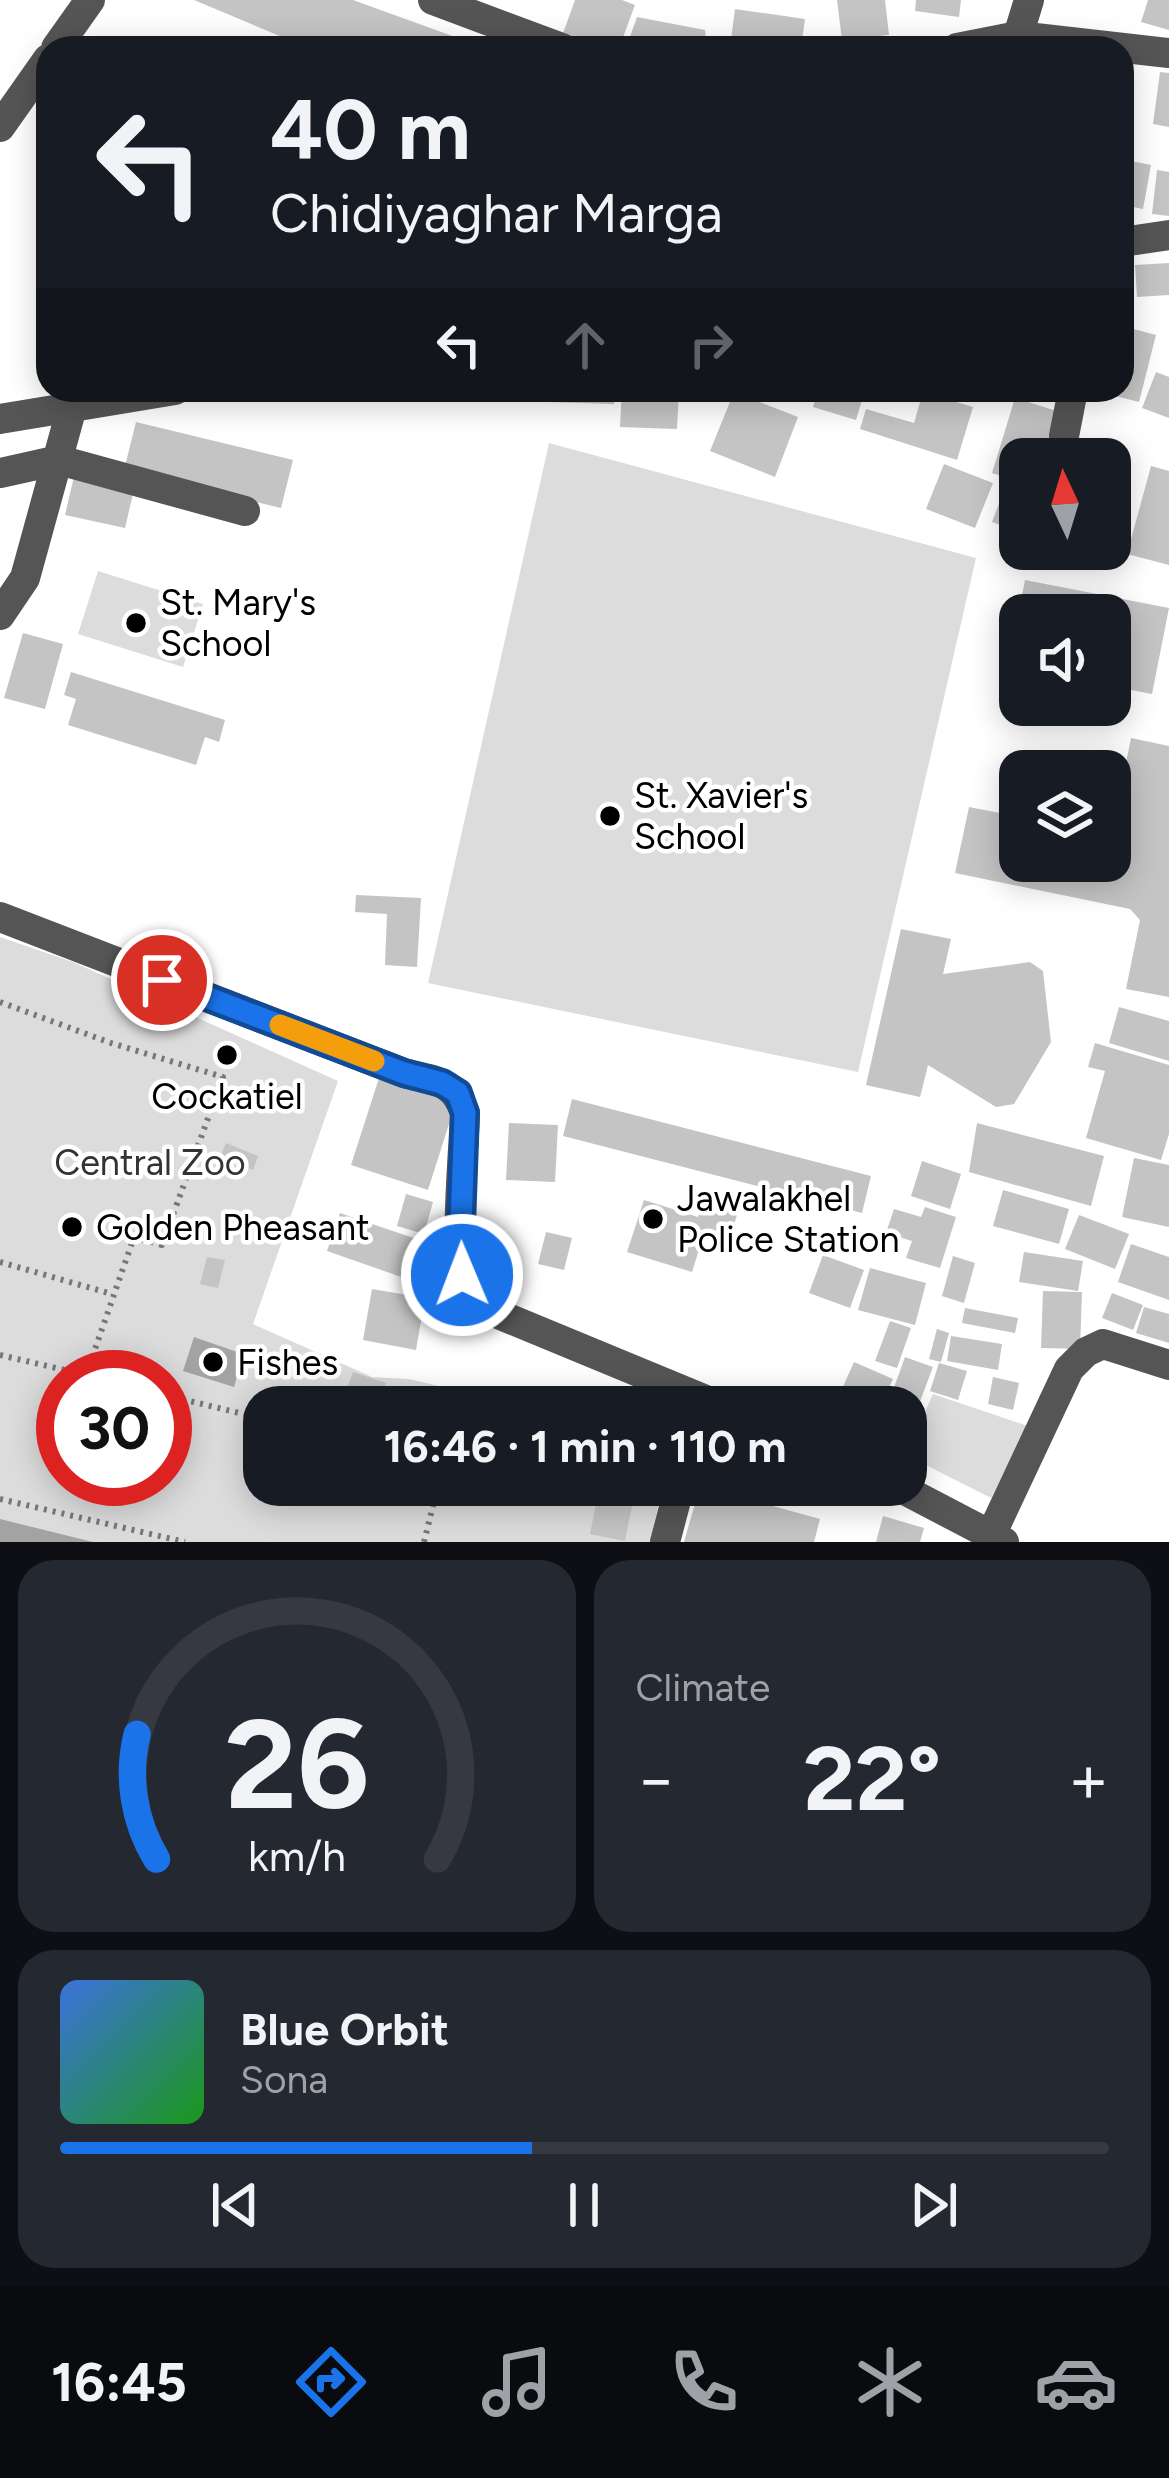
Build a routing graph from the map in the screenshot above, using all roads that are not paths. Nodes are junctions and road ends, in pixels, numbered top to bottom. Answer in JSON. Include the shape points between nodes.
{"nodes":[{"id":1,"x":90,"y":0,"type":"edge"},
{"id":2,"x":433,"y":0,"type":"edge"},
{"id":3,"x":1028,"y":0,"type":"edge"},
{"id":4,"x":64,"y":36,"type":"edge"},
{"id":5,"x":530,"y":36,"type":"edge"},
{"id":6,"x":1018,"y":36,"type":"edge"},
{"id":7,"x":1134,"y":49,"type":"edge"},
{"id":8,"x":1169,"y":53,"type":"edge"},
{"id":9,"x":36,"y":76,"type":"edge"},
{"id":10,"x":0,"y":127,"type":"edge"},
{"id":11,"x":1169,"y":235,"type":"edge"},
{"id":12,"x":1134,"y":240,"type":"edge"},
{"id":13,"x":102,"y":402,"type":"edge"},
{"id":14,"x":1071,"y":402,"type":"edge"},
{"id":15,"x":72,"y":407,"type":"junction"},
{"id":16,"x":0,"y":419,"type":"edge"},
{"id":17,"x":1064,"y":436,"type":"dead end"},
{"id":18,"x":59,"y":460,"type":"junction"},
{"id":19,"x":0,"y":472,"type":"edge"},
{"id":20,"x":245,"y":511,"type":"dead end"},
{"id":21,"x":0,"y":615,"type":"edge"},
{"id":22,"x":0,"y":917,"type":"edge"},
{"id":23,"x":1169,"y":1365,"type":"edge"},
{"id":24,"x":666,"y":1386,"type":"edge"},
{"id":25,"x":927,"y":1501,"type":"edge"},
{"id":26,"x":674,"y":1506,"type":"edge"},
{"id":27,"x":998,"y":1539,"type":"edge"},
{"id":28,"x":665,"y":1542,"type":"edge"}],
"edges":[{"from":1,"to":4,"type":"street"},
{"from":2,"to":5,"type":"street"},
{"from":3,"to":6,"type":"street"},
{"from":7,"to":8,"type":"street"},
{"from":9,"to":10,"type":"street"},
{"from":11,"to":12,"type":"street"},
{"from":13,"to":15,"type":"street"},
{"from":14,"to":17,"type":"street"},
{"from":15,"to":16,"type":"street"},
{"from":15,"to":18,"type":"street"},
{"from":18,"to":19,"type":"street"},
{"from":18,"to":20,"type":"street"},
{"from":18,"to":21,"type":"street","via":[[25,578]]},
{"from":22,"to":24,"type":"street","via":[[458,1093],[465,1113],[466,1291],[498,1315]]},
{"from":23,"to":27,"type":"street","via":[[1103,1344],[1069,1369]]},
{"from":25,"to":27,"type":"street"},
{"from":26,"to":28,"type":"street"}]}
